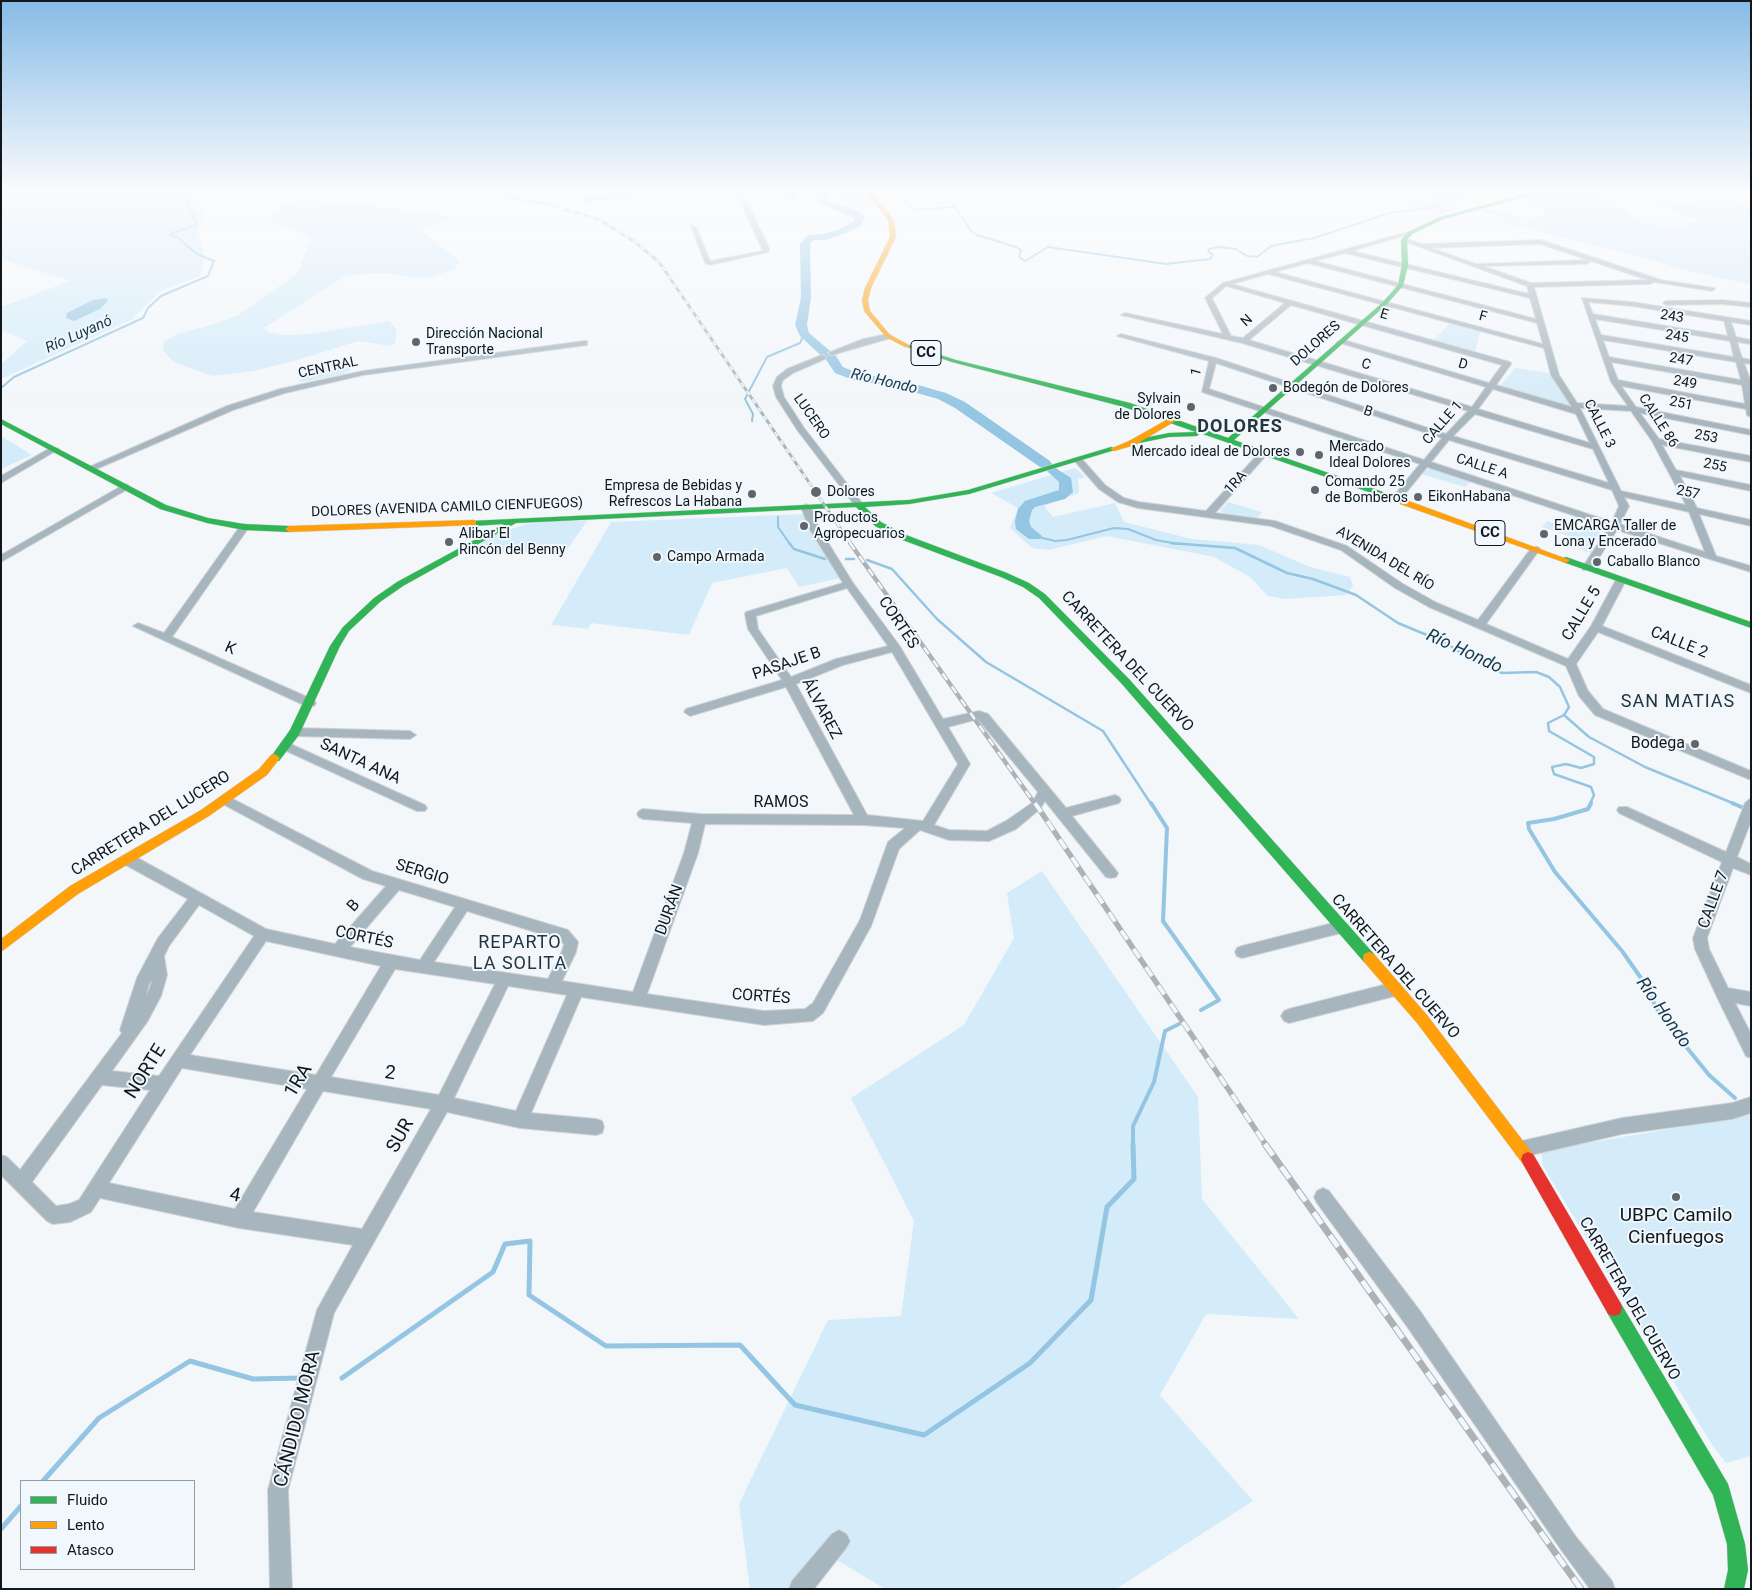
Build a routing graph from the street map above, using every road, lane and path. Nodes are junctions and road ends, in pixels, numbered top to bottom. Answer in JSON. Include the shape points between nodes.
{"nodes":[{"id":1,"x":879,"y":266,"type":"edge"},
{"id":2,"x":1289,"y":266,"type":"edge"},
{"id":3,"x":1328,"y":266,"type":"edge"},
{"id":4,"x":1405,"y":266,"type":"edge"},
{"id":5,"x":1410,"y":266,"type":"edge"},
{"id":6,"x":1478,"y":266,"type":"edge"},
{"id":7,"x":1613,"y":266,"type":"edge"},
{"id":8,"x":1267,"y":272,"type":"junction"},
{"id":9,"x":1660,"y":282,"type":"junction"},
{"id":10,"x":1225,"y":284,"type":"junction"},
{"id":11,"x":1401,"y":285,"type":"junction"},
{"id":12,"x":1530,"y":285,"type":"junction"},
{"id":13,"x":1712,"y":289,"type":"dead end"},
{"id":14,"x":1534,"y":297,"type":"junction"},
{"id":15,"x":1290,"y":302,"type":"junction"},
{"id":16,"x":1384,"y":304,"type":"junction"},
{"id":17,"x":1632,"y":304,"type":"junction"},
{"id":18,"x":1751,"y":305,"type":"edge"},
{"id":19,"x":1125,"y":315,"type":"dead end"},
{"id":20,"x":1590,"y":316,"type":"junction"},
{"id":21,"x":1727,"y":319,"type":"junction"},
{"id":22,"x":1363,"y":322,"type":"junction"},
{"id":23,"x":1540,"y":322,"type":"junction"},
{"id":24,"x":1751,"y":323,"type":"edge"},
{"id":25,"x":888,"y":336,"type":"junction"},
{"id":26,"x":1121,"y":336,"type":"dead end"},
{"id":27,"x":1228,"y":337,"type":"junction"},
{"id":28,"x":1598,"y":337,"type":"junction"},
{"id":29,"x":1733,"y":339,"type":"junction"},
{"id":30,"x":1244,"y":341,"type":"junction"},
{"id":31,"x":1341,"y":342,"type":"junction"},
{"id":32,"x":1751,"y":342,"type":"edge"},
{"id":33,"x":584,"y":343,"type":"dead end"},
{"id":34,"x":1547,"y":347,"type":"junction"},
{"id":35,"x":832,"y":353,"type":"dead end"},
{"id":36,"x":822,"y":358,"type":"dead end"},
{"id":37,"x":1213,"y":360,"type":"junction"},
{"id":38,"x":1607,"y":360,"type":"junction"},
{"id":39,"x":1739,"y":360,"type":"junction"},
{"id":40,"x":1751,"y":362,"type":"edge"},
{"id":41,"x":1318,"y":363,"type":"junction"},
{"id":42,"x":1507,"y":364,"type":"joint"},
{"id":43,"x":1615,"y":382,"type":"junction"},
{"id":44,"x":1748,"y":384,"type":"edge"},
{"id":45,"x":1290,"y":386,"type":"junction"},
{"id":46,"x":1491,"y":386,"type":"junction"},
{"id":47,"x":1205,"y":390,"type":"joint"},
{"id":48,"x":1127,"y":405,"type":"junction"},
{"id":49,"x":1577,"y":408,"type":"junction"},
{"id":50,"x":1265,"y":409,"type":"junction"},
{"id":51,"x":1634,"y":409,"type":"junction"},
{"id":52,"x":1473,"y":410,"type":"junction"},
{"id":53,"x":1750,"y":410,"type":"edge"},
{"id":54,"x":1172,"y":420,"type":"junction"},
{"id":55,"x":1,"y":421,"type":"edge"},
{"id":56,"x":1751,"y":433,"type":"edge"},
{"id":57,"x":1217,"y":436,"type":"junction"},
{"id":58,"x":1447,"y":437,"type":"junction"},
{"id":59,"x":1230,"y":440,"type":"junction"},
{"id":60,"x":1656,"y":441,"type":"junction"},
{"id":61,"x":1132,"y":443,"type":"junction"},
{"id":62,"x":1597,"y":448,"type":"junction"},
{"id":63,"x":55,"y":449,"type":"junction"},
{"id":64,"x":1265,"y":452,"type":"junction"},
{"id":65,"x":1751,"y":460,"type":"edge"},
{"id":66,"x":1071,"y":461,"type":"junction"},
{"id":67,"x":1427,"y":463,"type":"junction"},
{"id":68,"x":91,"y":468,"type":"junction"},
{"id":69,"x":1673,"y":472,"type":"junction"},
{"id":70,"x":1,"y":480,"type":"edge"},
{"id":71,"x":125,"y":487,"type":"junction"},
{"id":72,"x":1751,"y":488,"type":"edge"},
{"id":73,"x":1617,"y":490,"type":"junction"},
{"id":74,"x":1396,"y":498,"type":"junction"},
{"id":75,"x":859,"y":506,"type":"junction"},
{"id":76,"x":806,"y":507,"type":"junction"},
{"id":77,"x":1692,"y":508,"type":"junction"},
{"id":78,"x":1209,"y":514,"type":"junction"},
{"id":79,"x":517,"y":521,"type":"junction"},
{"id":80,"x":1751,"y":523,"type":"edge"},
{"id":81,"x":1615,"y":525,"type":"junction"},
{"id":82,"x":244,"y":527,"type":"junction"},
{"id":83,"x":1535,"y":549,"type":"junction"},
{"id":84,"x":1712,"y":558,"type":"junction"},
{"id":85,"x":1,"y":560,"type":"edge"},
{"id":86,"x":1588,"y":568,"type":"junction"},
{"id":87,"x":1751,"y":569,"type":"edge"},
{"id":88,"x":1621,"y":580,"type":"junction"},
{"id":89,"x":849,"y":584,"type":"junction"},
{"id":90,"x":1751,"y":625,"type":"edge"},
{"id":91,"x":138,"y":626,"type":"dead end"},
{"id":92,"x":1479,"y":626,"type":"junction"},
{"id":93,"x":1596,"y":627,"type":"junction"},
{"id":94,"x":166,"y":638,"type":"junction"},
{"id":95,"x":895,"y":648,"type":"junction"},
{"id":96,"x":1570,"y":664,"type":"junction"},
{"id":97,"x":789,"y":682,"type":"junction"},
{"id":98,"x":1751,"y":689,"type":"edge"},
{"id":99,"x":310,"y":702,"type":"junction"},
{"id":100,"x":690,"y":712,"type":"dead end"},
{"id":101,"x":941,"y":724,"type":"junction"},
{"id":102,"x":295,"y":732,"type":"junction"},
{"id":103,"x":410,"y":735,"type":"dead end"},
{"id":104,"x":286,"y":746,"type":"junction"},
{"id":105,"x":1751,"y":776,"type":"edge"},
{"id":106,"x":1045,"y":791,"type":"junction"},
{"id":107,"x":225,"y":800,"type":"junction"},
{"id":108,"x":1115,"y":800,"type":"dead end"},
{"id":109,"x":420,"y":808,"type":"dead end"},
{"id":110,"x":1749,"y":809,"type":"edge"},
{"id":111,"x":1623,"y":810,"type":"dead end"},
{"id":112,"x":643,"y":814,"type":"dead end"},
{"id":113,"x":1062,"y":814,"type":"junction"},
{"id":114,"x":700,"y":819,"type":"junction"},
{"id":115,"x":863,"y":820,"type":"junction"},
{"id":116,"x":922,"y":825,"type":"junction"},
{"id":117,"x":129,"y":860,"type":"junction"},
{"id":118,"x":1728,"y":860,"type":"junction"},
{"id":119,"x":1751,"y":870,"type":"edge"},
{"id":120,"x":1110,"y":873,"type":"dead end"},
{"id":121,"x":396,"y":884,"type":"junction"},
{"id":122,"x":196,"y":899,"type":"junction"},
{"id":123,"x":464,"y":904,"type":"junction"},
{"id":124,"x":1341,"y":927,"type":"junction"},
{"id":125,"x":263,"y":934,"type":"junction"},
{"id":126,"x":1,"y":947,"type":"edge"},
{"id":127,"x":338,"y":951,"type":"junction"},
{"id":128,"x":1242,"y":952,"type":"dead end"},
{"id":129,"x":390,"y":962,"type":"junction"},
{"id":130,"x":422,"y":967,"type":"junction"},
{"id":131,"x":505,"y":978,"type":"junction"},
{"id":132,"x":552,"y":985,"type":"junction"},
{"id":133,"x":1395,"y":989,"type":"junction"},
{"id":134,"x":576,"y":991,"type":"junction"},
{"id":135,"x":1723,"y":994,"type":"junction"},
{"id":136,"x":1751,"y":999,"type":"edge"},
{"id":137,"x":637,"y":1000,"type":"junction"},
{"id":138,"x":1288,"y":1016,"type":"dead end"},
{"id":139,"x":1751,"y":1051,"type":"edge"},
{"id":140,"x":178,"y":1060,"type":"junction"},
{"id":141,"x":99,"y":1077,"type":"junction"},
{"id":142,"x":162,"y":1084,"type":"junction"},
{"id":143,"x":321,"y":1084,"type":"junction"},
{"id":144,"x":443,"y":1103,"type":"junction"},
{"id":145,"x":1751,"y":1105,"type":"edge"},
{"id":146,"x":520,"y":1120,"type":"junction"},
{"id":147,"x":596,"y":1127,"type":"dead end"},
{"id":148,"x":1522,"y":1149,"type":"junction"},
{"id":149,"x":1,"y":1163,"type":"edge"},
{"id":150,"x":21,"y":1182,"type":"junction"},
{"id":151,"x":96,"y":1188,"type":"junction"},
{"id":152,"x":1322,"y":1197,"type":"dead end"},
{"id":153,"x":239,"y":1219,"type":"junction"},
{"id":154,"x":366,"y":1238,"type":"junction"},
{"id":155,"x":326,"y":1310,"type":"joint"},
{"id":156,"x":839,"y":1541,"type":"dead end"},
{"id":157,"x":281,"y":1589,"type":"edge"},
{"id":158,"x":800,"y":1589,"type":"edge"},
{"id":159,"x":1604,"y":1589,"type":"edge"},
{"id":160,"x":1734,"y":1589,"type":"edge"}],
"edges":[{"from":1,"to":25,"type":"main road","number":"CC","via":[[865,300],[870,316]]},
{"from":2,"to":8,"type":"street"},
{"from":3,"to":11,"type":"street"},
{"from":4,"to":11,"type":"main road"},
{"from":5,"to":14,"type":"street"},
{"from":6,"to":12,"type":"street"},
{"from":7,"to":9,"type":"street"},
{"from":8,"to":10,"type":"street"},
{"from":8,"to":16,"type":"street","name":"F"},
{"from":9,"to":12,"type":"street"},
{"from":9,"to":13,"type":"street"},
{"from":10,"to":15,"type":"street","name":"E"},
{"from":10,"to":27,"type":"street","via":[[1208,298]]},
{"from":11,"to":16,"type":"main road","name":"DOLORES"},
{"from":11,"to":23,"type":"street"},
{"from":12,"to":14,"type":"street","name":"CALLE 3"},
{"from":14,"to":23,"type":"street","name":"CALLE 3"},
{"from":15,"to":22,"type":"street","name":"E"},
{"from":15,"to":30,"type":"street","name":"N"},
{"from":16,"to":22,"type":"main road","name":"DOLORES"},
{"from":16,"to":34,"type":"street","name":"F"},
{"from":17,"to":18,"type":"street","via":[[1722,302]]},
{"from":17,"to":20,"type":"street","name":"CALLE 86","via":[[1586,298]]},
{"from":17,"to":21,"type":"street"},
{"from":19,"to":27,"type":"street","name":"C"},
{"from":20,"to":28,"type":"street","name":"CALLE 86"},
{"from":20,"to":29,"type":"street","name":"243"},
{"from":21,"to":24,"type":"street"},
{"from":21,"to":29,"type":"street"},
{"from":22,"to":31,"type":"main road","name":"DOLORES"},
{"from":22,"to":42,"type":"street","name":"E"},
{"from":23,"to":34,"type":"street","name":"CALLE 3"},
{"from":25,"to":35,"type":"street"},
{"from":25,"to":48,"type":"main road","number":"CC","via":[[928,354]]},
{"from":26,"to":37,"type":"street","name":"B"},
{"from":27,"to":30,"type":"street","name":"C"},
{"from":28,"to":38,"type":"street","name":"CALLE 86"},
{"from":28,"to":39,"type":"street","name":"245"},
{"from":29,"to":32,"type":"street","name":"243"},
{"from":29,"to":39,"type":"street"},
{"from":30,"to":41,"type":"street","name":"C"},
{"from":31,"to":41,"type":"main road","name":"DOLORES"},
{"from":31,"to":46,"type":"street","name":"D"},
{"from":33,"to":68,"type":"street","name":"CENTRAL","via":[[363,373],[283,391],[230,408]]},
{"from":34,"to":49,"type":"street","name":"CALLE 3","via":[[1556,375]]},
{"from":36,"to":75,"type":"street","name":"LUCERO","via":[[790,371],[777,386],[780,397],[801,428]]},
{"from":37,"to":45,"type":"street","name":"B"},
{"from":37,"to":47,"type":"street","name":"1"},
{"from":38,"to":43,"type":"street","name":"CALLE 86"},
{"from":38,"to":44,"type":"street","name":"247"},
{"from":39,"to":40,"type":"street","name":"245"},
{"from":39,"to":44,"type":"street"},
{"from":41,"to":45,"type":"main road","name":"DOLORES"},
{"from":41,"to":52,"type":"street","name":"C"},
{"from":42,"to":46,"type":"street","name":"CALLE 1"},
{"from":43,"to":51,"type":"street","name":"CALLE 86"},
{"from":43,"to":53,"type":"street","name":"249"},
{"from":44,"to":53,"type":"street"},
{"from":45,"to":50,"type":"main road","name":"DOLORES"},
{"from":45,"to":58,"type":"street","name":"B"},
{"from":46,"to":49,"type":"street","name":"D"},
{"from":46,"to":52,"type":"street","name":"CALLE 1"},
{"from":47,"to":50,"type":"street","name":"CALLE A"},
{"from":48,"to":54,"type":"main road","number":"CC"},
{"from":48,"to":61,"type":"main road","via":[[1145,423],[1145,428]]},
{"from":49,"to":51,"type":"street","name":"251"},
{"from":49,"to":62,"type":"street","name":"CALLE 3"},
{"from":50,"to":59,"type":"main road","name":"DOLORES"},
{"from":50,"to":67,"type":"street","name":"CALLE A"},
{"from":51,"to":56,"type":"street","name":"251"},
{"from":51,"to":60,"type":"street","name":"CALLE 86"},
{"from":52,"to":58,"type":"street","name":"CALLE 1"},
{"from":52,"to":62,"type":"street","name":"C"},
{"from":54,"to":57,"type":"main road","number":"CC"},
{"from":54,"to":61,"type":"main road","name":"DOLORES (AVENIDA CAMILO CIENFUEGOS)"},
{"from":55,"to":63,"type":"main road","name":"DOLORES (AVENIDA CAMILO CIENFUEGOS)"},
{"from":57,"to":59,"type":"main road","number":"CC"},
{"from":57,"to":61,"type":"main road","via":[[1174,434]]},
{"from":58,"to":67,"type":"street","name":"CALLE 1"},
{"from":58,"to":73,"type":"street","name":"B"},
{"from":59,"to":64,"type":"main road","number":"CC"},
{"from":60,"to":65,"type":"street","name":"253"},
{"from":60,"to":69,"type":"street","name":"CALLE 86"},
{"from":61,"to":66,"type":"main road","name":"DOLORES (AVENIDA CAMILO CIENFUEGOS)"},
{"from":62,"to":73,"type":"street","name":"CALLE 3"},
{"from":63,"to":68,"type":"main road","name":"DOLORES (AVENIDA CAMILO CIENFUEGOS)"},
{"from":63,"to":70,"type":"street"},
{"from":64,"to":74,"type":"main road","number":"CC"},
{"from":64,"to":78,"type":"street","name":"1RA"},
{"from":66,"to":75,"type":"main road","name":"DOLORES (AVENIDA CAMILO CIENFUEGOS)","via":[[969,492]]},
{"from":66,"to":78,"type":"street","name":"AVENIDA DEL RÍO","via":[[1121,500]]},
{"from":67,"to":74,"type":"street","name":"CALLE 1"},
{"from":67,"to":81,"type":"street","name":"CALLE A"},
{"from":68,"to":71,"type":"main road","name":"DOLORES (AVENIDA CAMILO CIENFUEGOS)"},
{"from":69,"to":72,"type":"street","name":"255"},
{"from":69,"to":77,"type":"street","name":"CALLE 86"},
{"from":71,"to":82,"type":"main road","name":"DOLORES (AVENIDA CAMILO CIENFUEGOS)","via":[[163,507],[192,517]]},
{"from":71,"to":85,"type":"street"},
{"from":73,"to":77,"type":"street","name":"257"},
{"from":73,"to":81,"type":"street","name":"CALLE 3","via":[[1624,506]]},
{"from":74,"to":83,"type":"main road","number":"CC"},
{"from":75,"to":76,"type":"main road","name":"DOLORES (AVENIDA CAMILO CIENFUEGOS)"},
{"from":75,"to":124,"type":"main road","name":"CARRETERA DEL CUERVO","via":[[878,524],[903,537],[1004,575],[1042,596],[1125,682]]},
{"from":76,"to":79,"type":"main road","name":"DOLORES (AVENIDA CAMILO CIENFUEGOS)"},
{"from":76,"to":89,"type":"street","name":"CORTÉS","via":[[814,528]]},
{"from":77,"to":80,"type":"street","name":"257"},
{"from":77,"to":84,"type":"street","name":"CALLE 86"},
{"from":78,"to":92,"type":"street","name":"AVENIDA DEL RÍO","via":[[1272,523],[1344,548],[1433,605]]},
{"from":79,"to":82,"type":"main road","name":"DOLORES (AVENIDA CAMILO CIENFUEGOS)","via":[[322,528]]},
{"from":79,"to":99,"type":"main road","name":"CARRETERA DEL LUCERO","via":[[400,584],[377,600],[346,629]]},
{"from":81,"to":84,"type":"street","name":"CALLE A"},
{"from":81,"to":86,"type":"street","name":"CALLE 3"},
{"from":82,"to":94,"type":"street"},
{"from":83,"to":86,"type":"main road","number":"CC"},
{"from":83,"to":92,"type":"street"},
{"from":84,"to":87,"type":"street","name":"CALLE A"},
{"from":86,"to":88,"type":"main road","number":"CC"},
{"from":88,"to":90,"type":"main road","number":"CC"},
{"from":88,"to":93,"type":"street","name":"CALLE 5"},
{"from":89,"to":95,"type":"street","name":"CORTÉS"},
{"from":89,"to":97,"type":"street","name":"ÁLVAREZ","via":[[750,614],[753,629]]},
{"from":91,"to":94,"type":"street","name":"K"},
{"from":92,"to":96,"type":"street","name":"AVENIDA DEL RÍO"},
{"from":93,"to":96,"type":"street","name":"CALLE 5"},
{"from":93,"to":98,"type":"street","name":"CALLE 2"},
{"from":94,"to":99,"type":"street","name":"K"},
{"from":95,"to":97,"type":"street","name":"PASAJE B","via":[[840,662]]},
{"from":95,"to":101,"type":"street","name":"CORTÉS"},
{"from":96,"to":105,"type":"street","via":[[1583,693],[1599,712]]},
{"from":97,"to":100,"type":"street","name":"PASAJE B"},
{"from":97,"to":115,"type":"street","name":"ÁLVAREZ"},
{"from":99,"to":102,"type":"main road","name":"CARRETERA DEL LUCERO"},
{"from":101,"to":106,"type":"street","via":[[979,715],[984,717]]},
{"from":101,"to":116,"type":"street","name":"CORTÉS","via":[[964,764]]},
{"from":102,"to":103,"type":"street"},
{"from":102,"to":104,"type":"main road","name":"CARRETERA DEL LUCERO"},
{"from":104,"to":107,"type":"main road","name":"CARRETERA DEL LUCERO","via":[[263,772]]},
{"from":104,"to":109,"type":"street","name":"SANTA ANA"},
{"from":106,"to":113,"type":"street"},
{"from":106,"to":116,"type":"street","name":"RAMOS","via":[[1036,806],[1011,825],[989,836],[949,835]]},
{"from":107,"to":117,"type":"main road","name":"CARRETERA DEL LUCERO"},
{"from":107,"to":121,"type":"street","name":"SERGIO","via":[[368,875]]},
{"from":108,"to":113,"type":"street"},
{"from":110,"to":118,"type":"street","name":"CALLE 7"},
{"from":111,"to":118,"type":"street"},
{"from":112,"to":114,"type":"street","name":"RAMOS"},
{"from":113,"to":120,"type":"street"},
{"from":114,"to":115,"type":"street","name":"RAMOS"},
{"from":114,"to":137,"type":"street","name":"DURÁN","via":[[691,853]]},
{"from":115,"to":116,"type":"street","name":"RAMOS"},
{"from":116,"to":137,"type":"street","name":"CORTÉS","via":[[894,846],[866,922],[818,1008],[808,1016],[764,1018]]},
{"from":117,"to":122,"type":"street","name":"CORTÉS"},
{"from":117,"to":126,"type":"main road","name":"CARRETERA DEL LUCERO","via":[[74,890]]},
{"from":118,"to":119,"type":"street"},
{"from":118,"to":135,"type":"street","name":"CALLE 7","via":[[1700,938]]},
{"from":121,"to":123,"type":"street","name":"SERGIO"},
{"from":121,"to":127,"type":"street","name":"B"},
{"from":122,"to":125,"type":"street","name":"CORTÉS"},
{"from":122,"to":141,"type":"street","via":[[163,942],[157,956],[160,975],[156,991],[142,1017]]},
{"from":123,"to":130,"type":"street"},
{"from":123,"to":132,"type":"street","name":"SERGIO","via":[[562,934],[571,942]]},
{"from":124,"to":128,"type":"street"},
{"from":124,"to":133,"type":"main road","name":"CARRETERA DEL CUERVO"},
{"from":125,"to":127,"type":"street","name":"CORTÉS"},
{"from":125,"to":140,"type":"street","name":"NORTE"},
{"from":127,"to":129,"type":"street","name":"CORTÉS"},
{"from":129,"to":130,"type":"street","name":"CORTÉS"},
{"from":129,"to":143,"type":"street","name":"1RA"},
{"from":130,"to":131,"type":"street","name":"CORTÉS"},
{"from":131,"to":132,"type":"street","name":"CORTÉS"},
{"from":131,"to":144,"type":"street","name":"SUR"},
{"from":132,"to":134,"type":"street","name":"CORTÉS"},
{"from":133,"to":138,"type":"street"},
{"from":133,"to":148,"type":"main road","name":"CARRETERA DEL CUERVO"},
{"from":134,"to":137,"type":"street","name":"CORTÉS"},
{"from":134,"to":146,"type":"street"},
{"from":135,"to":136,"type":"street"},
{"from":135,"to":139,"type":"street","name":"CALLE 7"},
{"from":140,"to":142,"type":"street","name":"NORTE"},
{"from":140,"to":143,"type":"street","name":"2"},
{"from":141,"to":142,"type":"street"},
{"from":141,"to":150,"type":"street"},
{"from":142,"to":151,"type":"street","name":"NORTE"},
{"from":143,"to":144,"type":"street","name":"2"},
{"from":143,"to":153,"type":"street","name":"1RA"},
{"from":144,"to":146,"type":"street","name":"2"},
{"from":144,"to":154,"type":"street","name":"SUR"},
{"from":145,"to":148,"type":"street","via":[[1732,1111],[1622,1126]]},
{"from":146,"to":147,"type":"street","name":"2"},
{"from":148,"to":160,"type":"main road","name":"CARRETERA DEL CUERVO","via":[[1721,1491],[1736,1544],[1738,1570]]},
{"from":149,"to":150,"type":"street"},
{"from":150,"to":151,"type":"street","name":"NORTE","via":[[53,1215],[70,1214],[85,1206]]},
{"from":151,"to":153,"type":"street","name":"4"},
{"from":152,"to":159,"type":"street","via":[[1414,1318],[1569,1544]]},
{"from":153,"to":154,"type":"street","name":"4"},
{"from":154,"to":155,"type":"street","name":"SUR"},
{"from":155,"to":157,"type":"street","name":"CÁNDIDO MORA","via":[[278,1490]]},
{"from":156,"to":158,"type":"street"}]}
